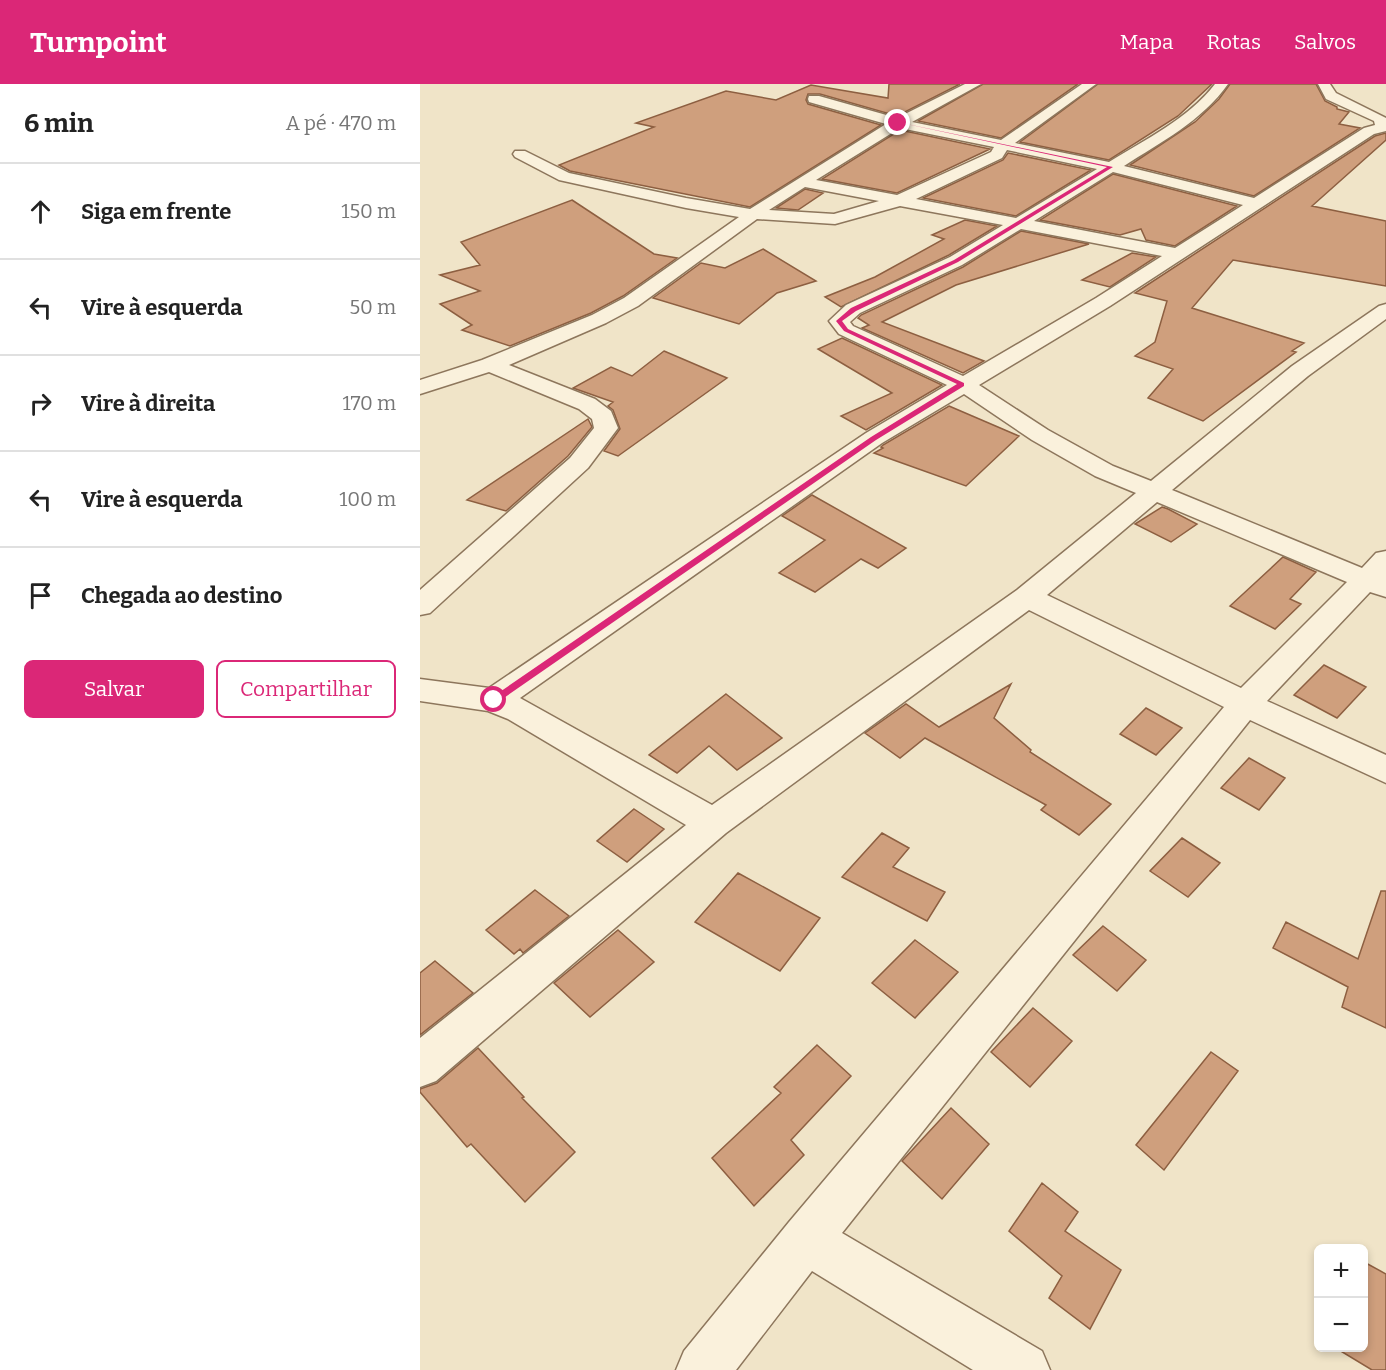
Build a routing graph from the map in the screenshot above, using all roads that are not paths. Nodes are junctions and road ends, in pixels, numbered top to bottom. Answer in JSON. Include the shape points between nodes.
{"nodes":[{"id":1,"x":975,"y":84,"type":"edge"},
{"id":2,"x":1090,"y":84,"type":"edge"},
{"id":3,"x":1222,"y":84,"type":"edge"},
{"id":4,"x":1324,"y":84,"type":"edge"},
{"id":5,"x":814,"y":99,"type":"dead end"},
{"id":6,"x":898,"y":123,"type":"junction"},
{"id":7,"x":1384,"y":127,"type":"edge"},
{"id":8,"x":1003,"y":145,"type":"junction"},
{"id":9,"x":520,"y":154,"type":"dead end"},
{"id":10,"x":1111,"y":167,"type":"junction"},
{"id":11,"x":802,"y":182,"type":"junction"},
{"id":12,"x":898,"y":201,"type":"junction"},
{"id":13,"x":1257,"y":202,"type":"junction"},
{"id":14,"x":753,"y":214,"type":"junction"},
{"id":15,"x":1021,"y":222,"type":"junction"},
{"id":16,"x":1179,"y":254,"type":"junction"},
{"id":17,"x":1386,"y":310,"type":"edge"},
{"id":18,"x":490,"y":365,"type":"junction"},
{"id":19,"x":962,"y":384,"type":"junction"},
{"id":20,"x":420,"y":387,"type":"edge"},
{"id":21,"x":1154,"y":493,"type":"junction"},
{"id":22,"x":1379,"y":575,"type":"edge"},
{"id":23,"x":1027,"y":597,"type":"junction"},
{"id":24,"x":420,"y":606,"type":"edge"},
{"id":25,"x":420,"y":690,"type":"edge"},
{"id":26,"x":494,"y":700,"type":"junction"},
{"id":27,"x":1245,"y":704,"type":"junction"},
{"id":28,"x":1386,"y":770,"type":"edge"},
{"id":29,"x":713,"y":823,"type":"junction"},
{"id":30,"x":420,"y":1066,"type":"edge"},
{"id":31,"x":806,"y":1239,"type":"junction"},
{"id":32,"x":703,"y":1370,"type":"edge"},
{"id":33,"x":1023,"y":1370,"type":"edge"}],
"edges":[{"from":1,"to":6,"type":"street"},
{"from":2,"to":8,"type":"street"},
{"from":3,"to":10,"type":"street","via":[[1187,119]]},
{"from":4,"to":7,"type":"street","via":[[1331,96],[1380,119]]},
{"from":5,"to":6,"type":"street"},
{"from":6,"to":8,"type":"street"},
{"from":6,"to":11,"type":"street"},
{"from":7,"to":13,"type":"street","via":[[1369,131]]},
{"from":8,"to":10,"type":"street"},
{"from":8,"to":12,"type":"street","via":[[996,155]]},
{"from":9,"to":14,"type":"street","via":[[564,177]]},
{"from":10,"to":13,"type":"street"},
{"from":10,"to":15,"type":"street"},
{"from":11,"to":12,"type":"street"},
{"from":11,"to":14,"type":"street"},
{"from":12,"to":14,"type":"street","via":[[835,219]]},
{"from":12,"to":15,"type":"street"},
{"from":13,"to":16,"type":"street"},
{"from":14,"to":18,"type":"street","via":[[631,302]]},
{"from":15,"to":16,"type":"street"},
{"from":15,"to":19,"type":"street","via":[[956,261],[854,309],[839,321],[846,330]]},
{"from":16,"to":19,"type":"street"},
{"from":17,"to":21,"type":"street","via":[[1300,371]]},
{"from":18,"to":20,"type":"street"},
{"from":18,"to":24,"type":"street","via":[[587,405],[603,416],[606,428],[579,463]]},
{"from":19,"to":21,"type":"street","via":[[1040,435],[1104,471]]},
{"from":19,"to":26,"type":"street","via":[[874,438]]},
{"from":21,"to":22,"type":"street"},
{"from":21,"to":23,"type":"street"},
{"from":22,"to":27,"type":"street"},
{"from":23,"to":27,"type":"street"},
{"from":23,"to":29,"type":"street"},
{"from":25,"to":26,"type":"street"},
{"from":26,"to":29,"type":"street"},
{"from":27,"to":28,"type":"street"},
{"from":27,"to":31,"type":"street"},
{"from":29,"to":30,"type":"street"},
{"from":31,"to":32,"type":"street"},
{"from":31,"to":33,"type":"street"}]}
